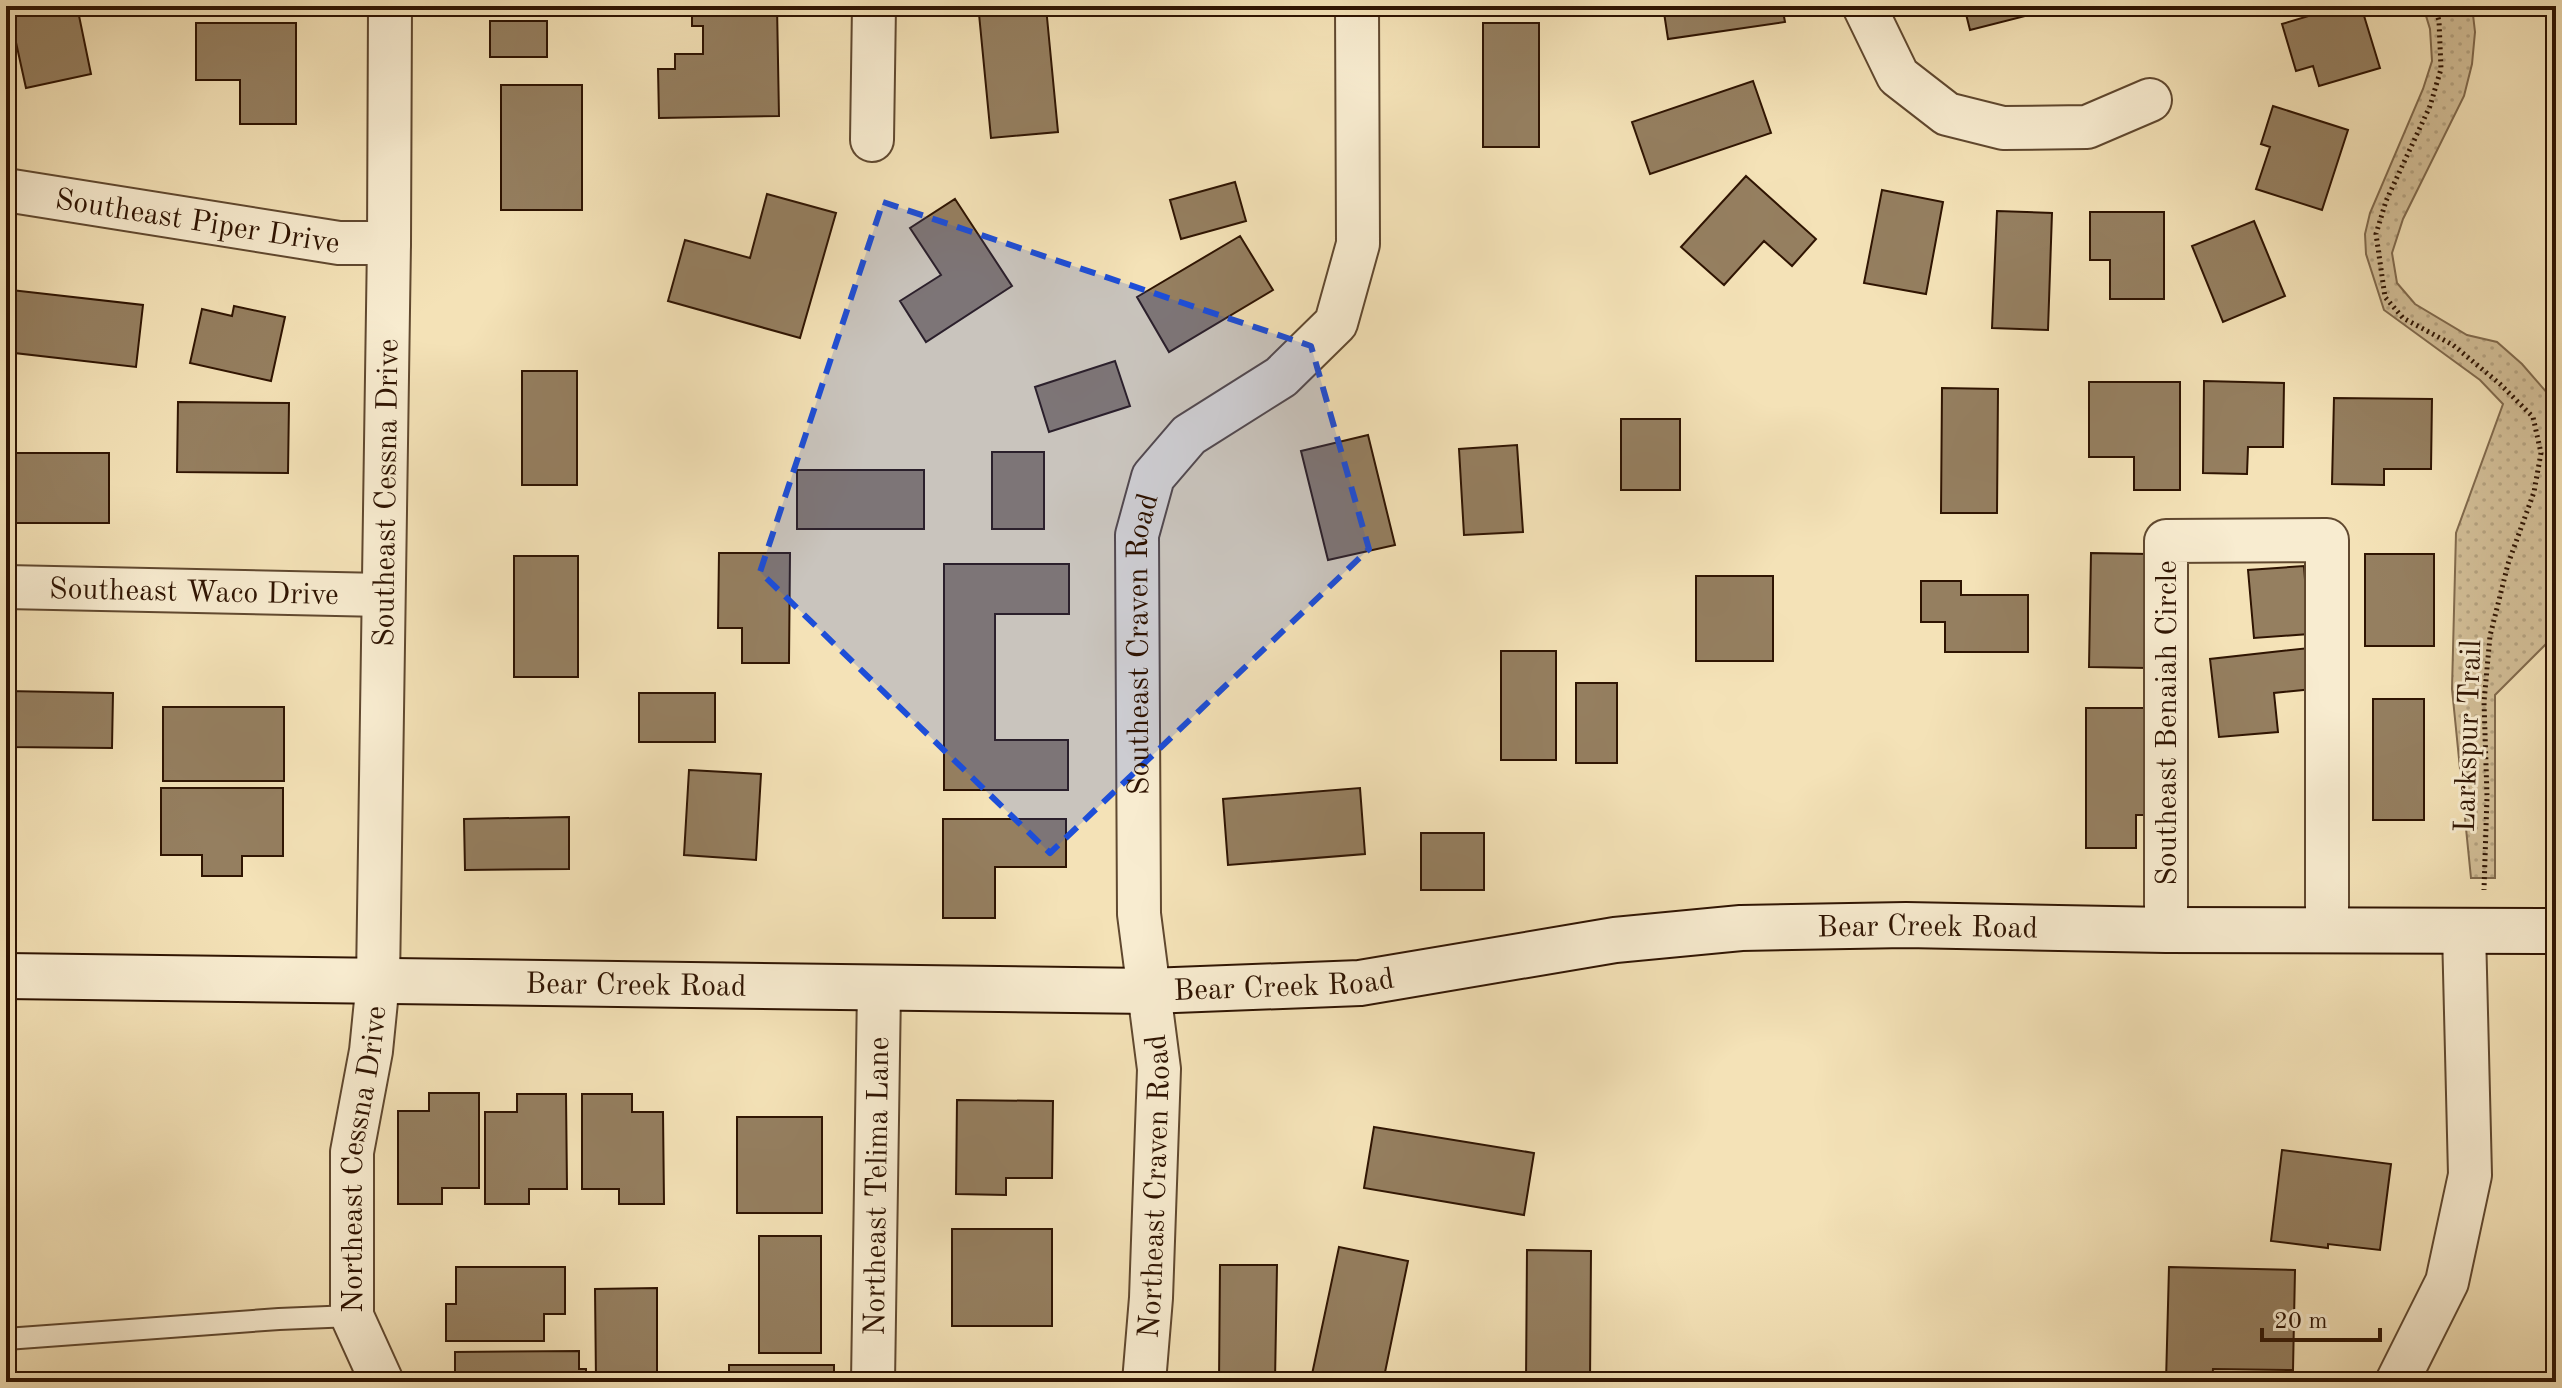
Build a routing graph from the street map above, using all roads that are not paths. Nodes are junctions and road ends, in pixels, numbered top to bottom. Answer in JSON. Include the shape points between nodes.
{"nodes":[{"id":1,"x":390,"y":6,"type":"edge"},
{"id":2,"x":874,"y":6,"type":"edge"},
{"id":3,"x":1357,"y":6,"type":"edge"},
{"id":4,"x":1864,"y":6,"type":"edge"},
{"id":5,"x":2150,"y":100,"type":"dead end"},
{"id":6,"x":872,"y":140,"type":"dead end"},
{"id":7,"x":6,"y":190,"type":"edge"},
{"id":8,"x":389,"y":243,"type":"junction"},
{"id":9,"x":6,"y":587,"type":"edge"},
{"id":10,"x":383,"y":595,"type":"junction"},
{"id":11,"x":2166,"y":930,"type":"junction"},
{"id":12,"x":2327,"y":931,"type":"junction"},
{"id":13,"x":2464,"y":931,"type":"junction"},
{"id":14,"x":2556,"y":931,"type":"edge"},
{"id":15,"x":6,"y":976,"type":"edge"},
{"id":16,"x":378,"y":981,"type":"junction"},
{"id":17,"x":879,"y":989,"type":"junction"},
{"id":18,"x":1149,"y":991,"type":"junction"},
{"id":19,"x":352,"y":1316,"type":"junction"},
{"id":20,"x":6,"y":1339,"type":"edge"},
{"id":21,"x":382,"y":1382,"type":"edge"},
{"id":22,"x":873,"y":1382,"type":"edge"},
{"id":23,"x":1144,"y":1382,"type":"edge"},
{"id":24,"x":2397,"y":1382,"type":"edge"}],
"edges":[{"from":1,"to":8,"type":"street","name":"Southeast Cessna Drive"},
{"from":2,"to":6,"type":"street"},
{"from":3,"to":18,"type":"street","name":"Southeast Craven Road","via":[[1358,244],[1336,323],[1281,377],[1189,435],[1153,477],[1137,535],[1139,914]]},
{"from":4,"to":5,"type":"street","via":[[1898,76],[1947,114],[2003,128],[2087,127]]},
{"from":7,"to":8,"type":"street","name":"Southeast Piper Drive","via":[[339,243]]},
{"from":8,"to":10,"type":"street","name":"Southeast Cessna Drive"},
{"from":9,"to":10,"type":"street","name":"Southeast Waco Drive"},
{"from":10,"to":16,"type":"street","name":"Southeast Cessna Drive"},
{"from":11,"to":12,"type":"street","name":"Bear Creek Road"},
{"from":11,"to":12,"type":"street","name":"Southeast Benaiah Circle","via":[[2166,541],[2327,540]]},
{"from":11,"to":18,"type":"street","name":"Bear Creek Road","via":[[1906,925],[1713,930],[1615,940],[1360,983]]},
{"from":12,"to":13,"type":"street","name":"Bear Creek Road"},
{"from":13,"to":14,"type":"street","name":"Bear Creek Road"},
{"from":13,"to":24,"type":"street","via":[[2470,1175],[2447,1282]]},
{"from":15,"to":16,"type":"street","name":"Bear Creek Road"},
{"from":16,"to":17,"type":"street","name":"Bear Creek Road"},
{"from":16,"to":19,"type":"street","name":"Northeast Cessna Drive","via":[[352,1152]]},
{"from":17,"to":18,"type":"street","name":"Bear Creek Road"},
{"from":17,"to":22,"type":"street","name":"Northeast Telima Lane"},
{"from":18,"to":23,"type":"street","name":"Northeast Craven Road","via":[[1159,1069]]},
{"from":19,"to":20,"type":"lane"},
{"from":19,"to":21,"type":"street","name":"Northeast Cessna Drive"}]}
